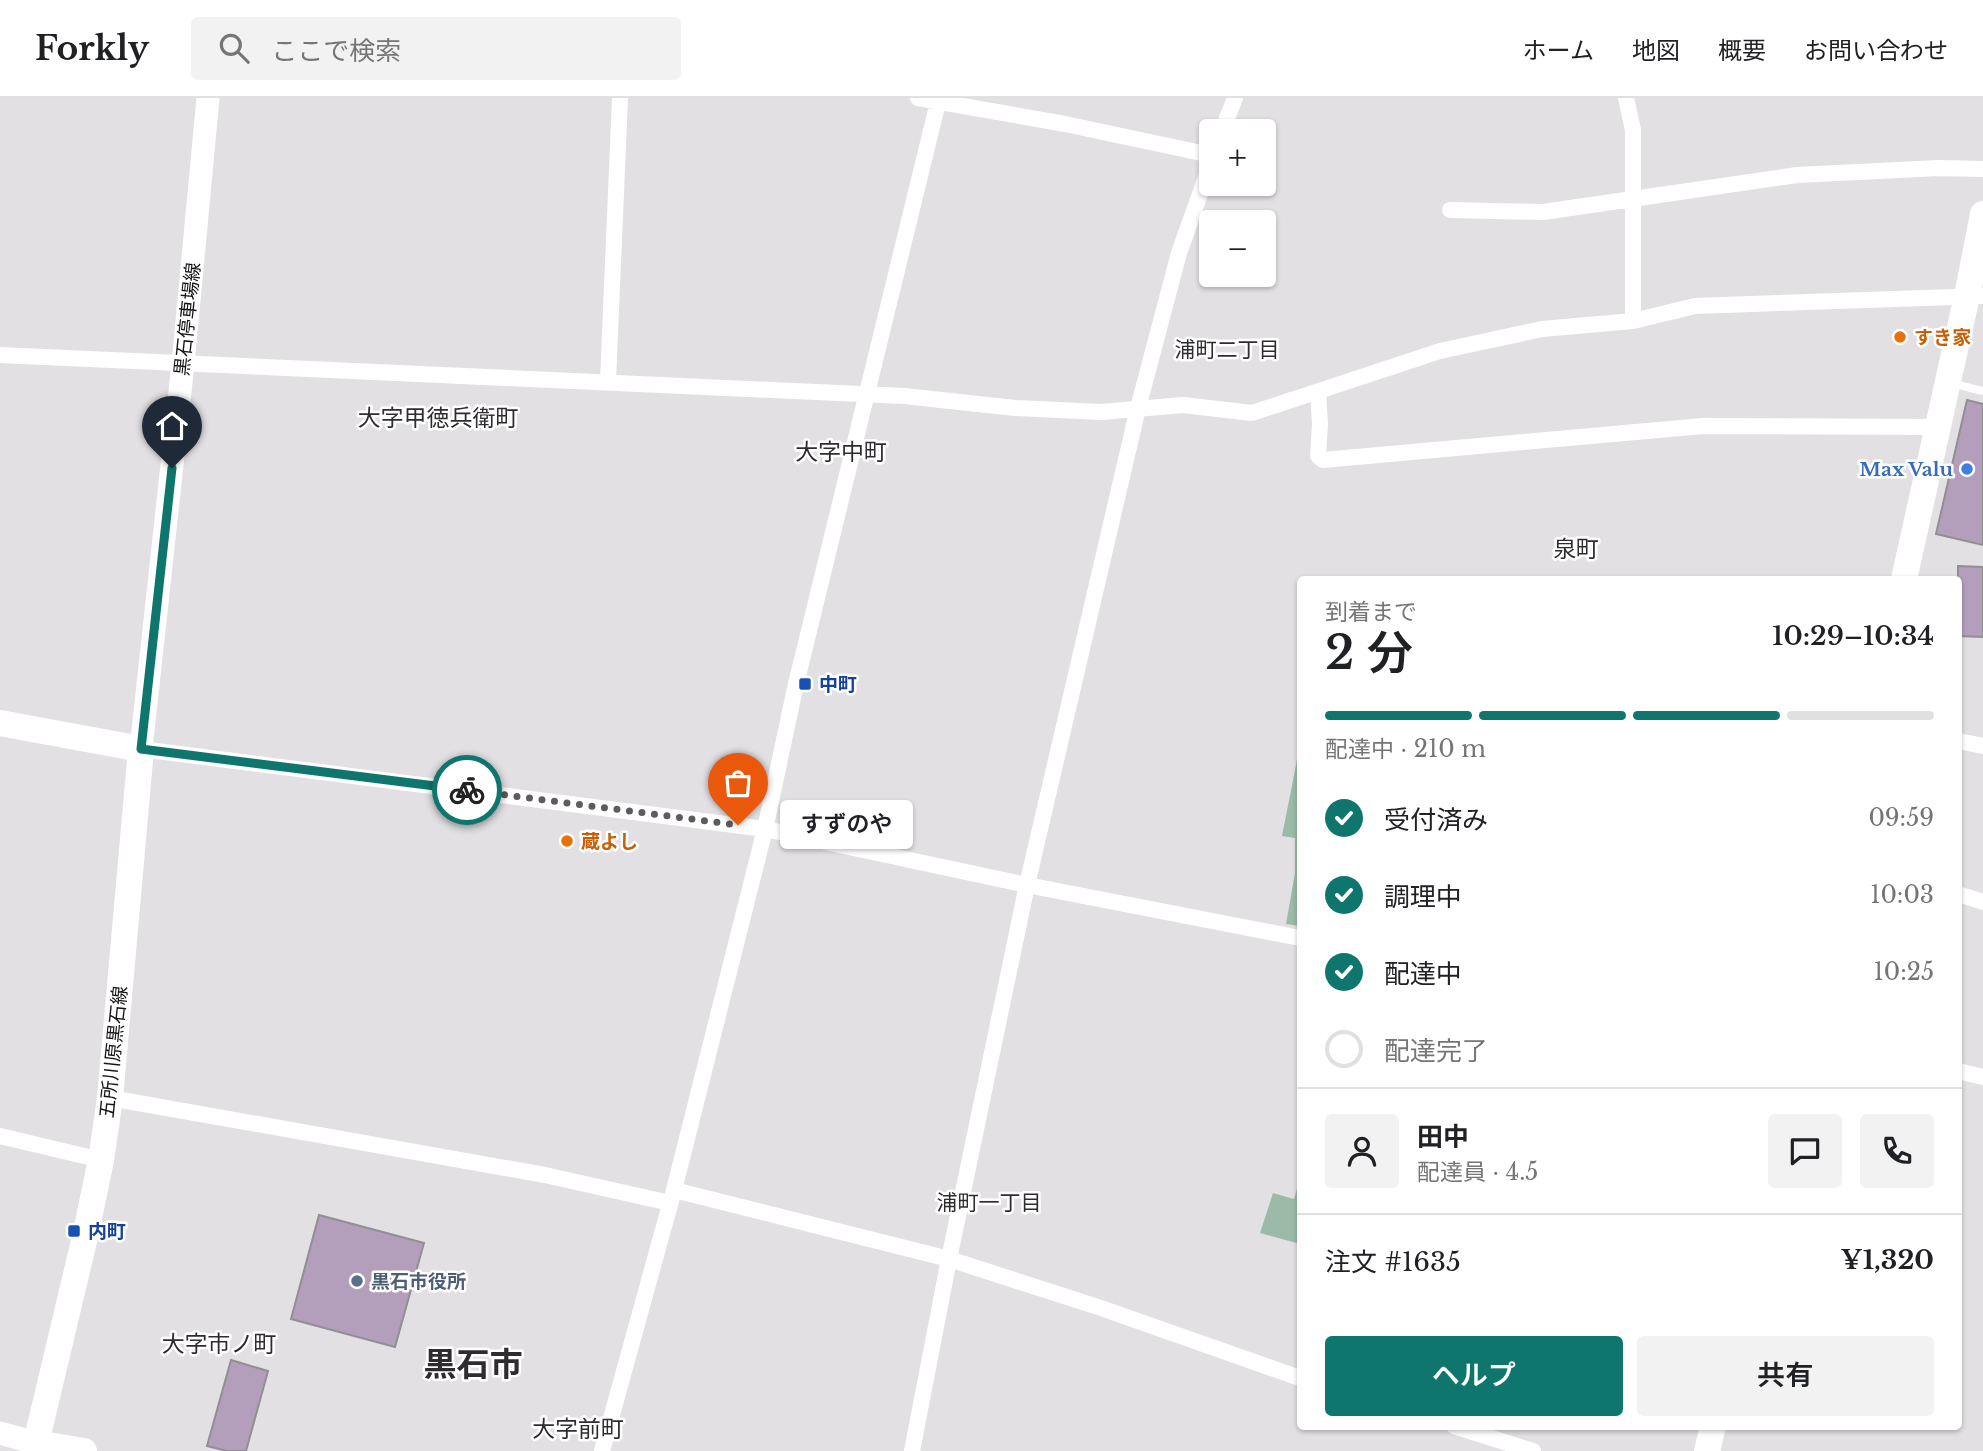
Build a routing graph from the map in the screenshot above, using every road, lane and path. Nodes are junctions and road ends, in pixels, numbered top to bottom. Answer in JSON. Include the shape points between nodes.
{"nodes":[{"id":1,"x":208,"y":98,"type":"edge"},
{"id":2,"x":620,"y":98,"type":"edge"},
{"id":3,"x":918,"y":98,"type":"edge"},
{"id":4,"x":1235,"y":98,"type":"edge"},
{"id":5,"x":1626,"y":98,"type":"edge"},
{"id":6,"x":939,"y":101,"type":"edge"},
{"id":7,"x":1227,"y":119,"type":"edge"},
{"id":8,"x":1199,"y":152,"type":"edge"},
{"id":9,"x":1983,"y":169,"type":"edge"},
{"id":10,"x":1199,"y":196,"type":"edge"},
{"id":11,"x":1634,"y":198,"type":"junction"},
{"id":12,"x":1450,"y":209,"type":"dead end"},
{"id":13,"x":1983,"y":214,"type":"edge"},
{"id":14,"x":1975,"y":296,"type":"edge"},
{"id":15,"x":1633,"y":321,"type":"junction"},
{"id":16,"x":0,"y":355,"type":"edge"},
{"id":17,"x":183,"y":364,"type":"junction"},
{"id":18,"x":608,"y":382,"type":"junction"},
{"id":19,"x":1948,"y":382,"type":"junction"},
{"id":20,"x":1983,"y":391,"type":"edge"},
{"id":21,"x":1318,"y":392,"type":"junction"},
{"id":22,"x":867,"y":396,"type":"junction"},
{"id":23,"x":1138,"y":408,"type":"junction"},
{"id":24,"x":1938,"y":427,"type":"junction"},
{"id":25,"x":1905,"y":576,"type":"edge"},
{"id":26,"x":0,"y":723,"type":"edge"},
{"id":27,"x":1962,"y":742,"type":"edge"},
{"id":28,"x":1983,"y":746,"type":"edge"},
{"id":29,"x":141,"y":749,"type":"junction"},
{"id":30,"x":765,"y":829,"type":"junction"},
{"id":31,"x":1027,"y":885,"type":"junction"},
{"id":32,"x":1962,"y":895,"type":"edge"},
{"id":33,"x":1983,"y":902,"type":"edge"},
{"id":34,"x":1297,"y":937,"type":"edge"},
{"id":35,"x":1962,"y":1072,"type":"edge"},
{"id":36,"x":1983,"y":1077,"type":"edge"},
{"id":37,"x":110,"y":1098,"type":"junction"},
{"id":38,"x":0,"y":1136,"type":"edge"},
{"id":39,"x":101,"y":1160,"type":"junction"},
{"id":40,"x":672,"y":1196,"type":"junction"},
{"id":41,"x":948,"y":1259,"type":"junction"},
{"id":42,"x":1297,"y":1377,"type":"edge"},
{"id":43,"x":1467,"y":1430,"type":"edge"},
{"id":44,"x":1712,"y":1430,"type":"edge"},
{"id":45,"x":0,"y":1433,"type":"edge"},
{"id":46,"x":35,"y":1447,"type":"edge"},
{"id":47,"x":84,"y":1451,"type":"edge"},
{"id":48,"x":602,"y":1451,"type":"edge"},
{"id":49,"x":912,"y":1451,"type":"edge"},
{"id":50,"x":1533,"y":1451,"type":"edge"},
{"id":51,"x":1707,"y":1451,"type":"edge"}],
"edges":[{"from":1,"to":17,"type":"main road","name":"黒石停車場線"},
{"from":2,"to":18,"type":"street"},
{"from":3,"to":6,"type":"street"},
{"from":4,"to":7,"type":"street"},
{"from":5,"to":11,"type":"street","via":[[1633,130]]},
{"from":6,"to":8,"type":"street"},
{"from":6,"to":22,"type":"street"},
{"from":9,"to":11,"type":"street","via":[[1797,176]]},
{"from":10,"to":23,"type":"street","via":[[1179,253]]},
{"from":11,"to":12,"type":"street","via":[[1543,212]]},
{"from":11,"to":15,"type":"street"},
{"from":13,"to":14,"type":"main road"},
{"from":14,"to":15,"type":"street","via":[[1695,306]]},
{"from":14,"to":19,"type":"main road"},
{"from":15,"to":21,"type":"street","via":[[1542,329],[1462,346]]},
{"from":16,"to":17,"type":"street"},
{"from":17,"to":18,"type":"street"},
{"from":17,"to":29,"type":"main road","name":"黒石停車場線"},
{"from":18,"to":22,"type":"street"},
{"from":19,"to":20,"type":"lane"},
{"from":19,"to":24,"type":"main road"},
{"from":21,"to":23,"type":"street","via":[[1252,413],[1183,405]]},
{"from":21,"to":24,"type":"street","via":[[1318,456],[1323,460],[1703,426]]},
{"from":22,"to":23,"type":"street","via":[[1088,412]]},
{"from":22,"to":30,"type":"street"},
{"from":23,"to":31,"type":"street"},
{"from":24,"to":25,"type":"main road"},
{"from":26,"to":29,"type":"main road"},
{"from":27,"to":28,"type":"street"},
{"from":29,"to":30,"type":"street"},
{"from":29,"to":37,"type":"main road","name":"五所川原黒石線"},
{"from":30,"to":31,"type":"street"},
{"from":30,"to":40,"type":"street"},
{"from":31,"to":34,"type":"street"},
{"from":31,"to":41,"type":"street"},
{"from":32,"to":33,"type":"street"},
{"from":35,"to":36,"type":"street"},
{"from":37,"to":39,"type":"main road","name":"五所川原黒石線"},
{"from":37,"to":40,"type":"street"},
{"from":38,"to":39,"type":"street"},
{"from":39,"to":46,"type":"main road","name":"五所川原黒石線"},
{"from":40,"to":41,"type":"street"},
{"from":40,"to":48,"type":"street"},
{"from":41,"to":42,"type":"street"},
{"from":41,"to":49,"type":"street"},
{"from":43,"to":50,"type":"street"},
{"from":44,"to":51,"type":"main road"},
{"from":45,"to":46,"type":"main road"},
{"from":46,"to":47,"type":"main road"}]}
